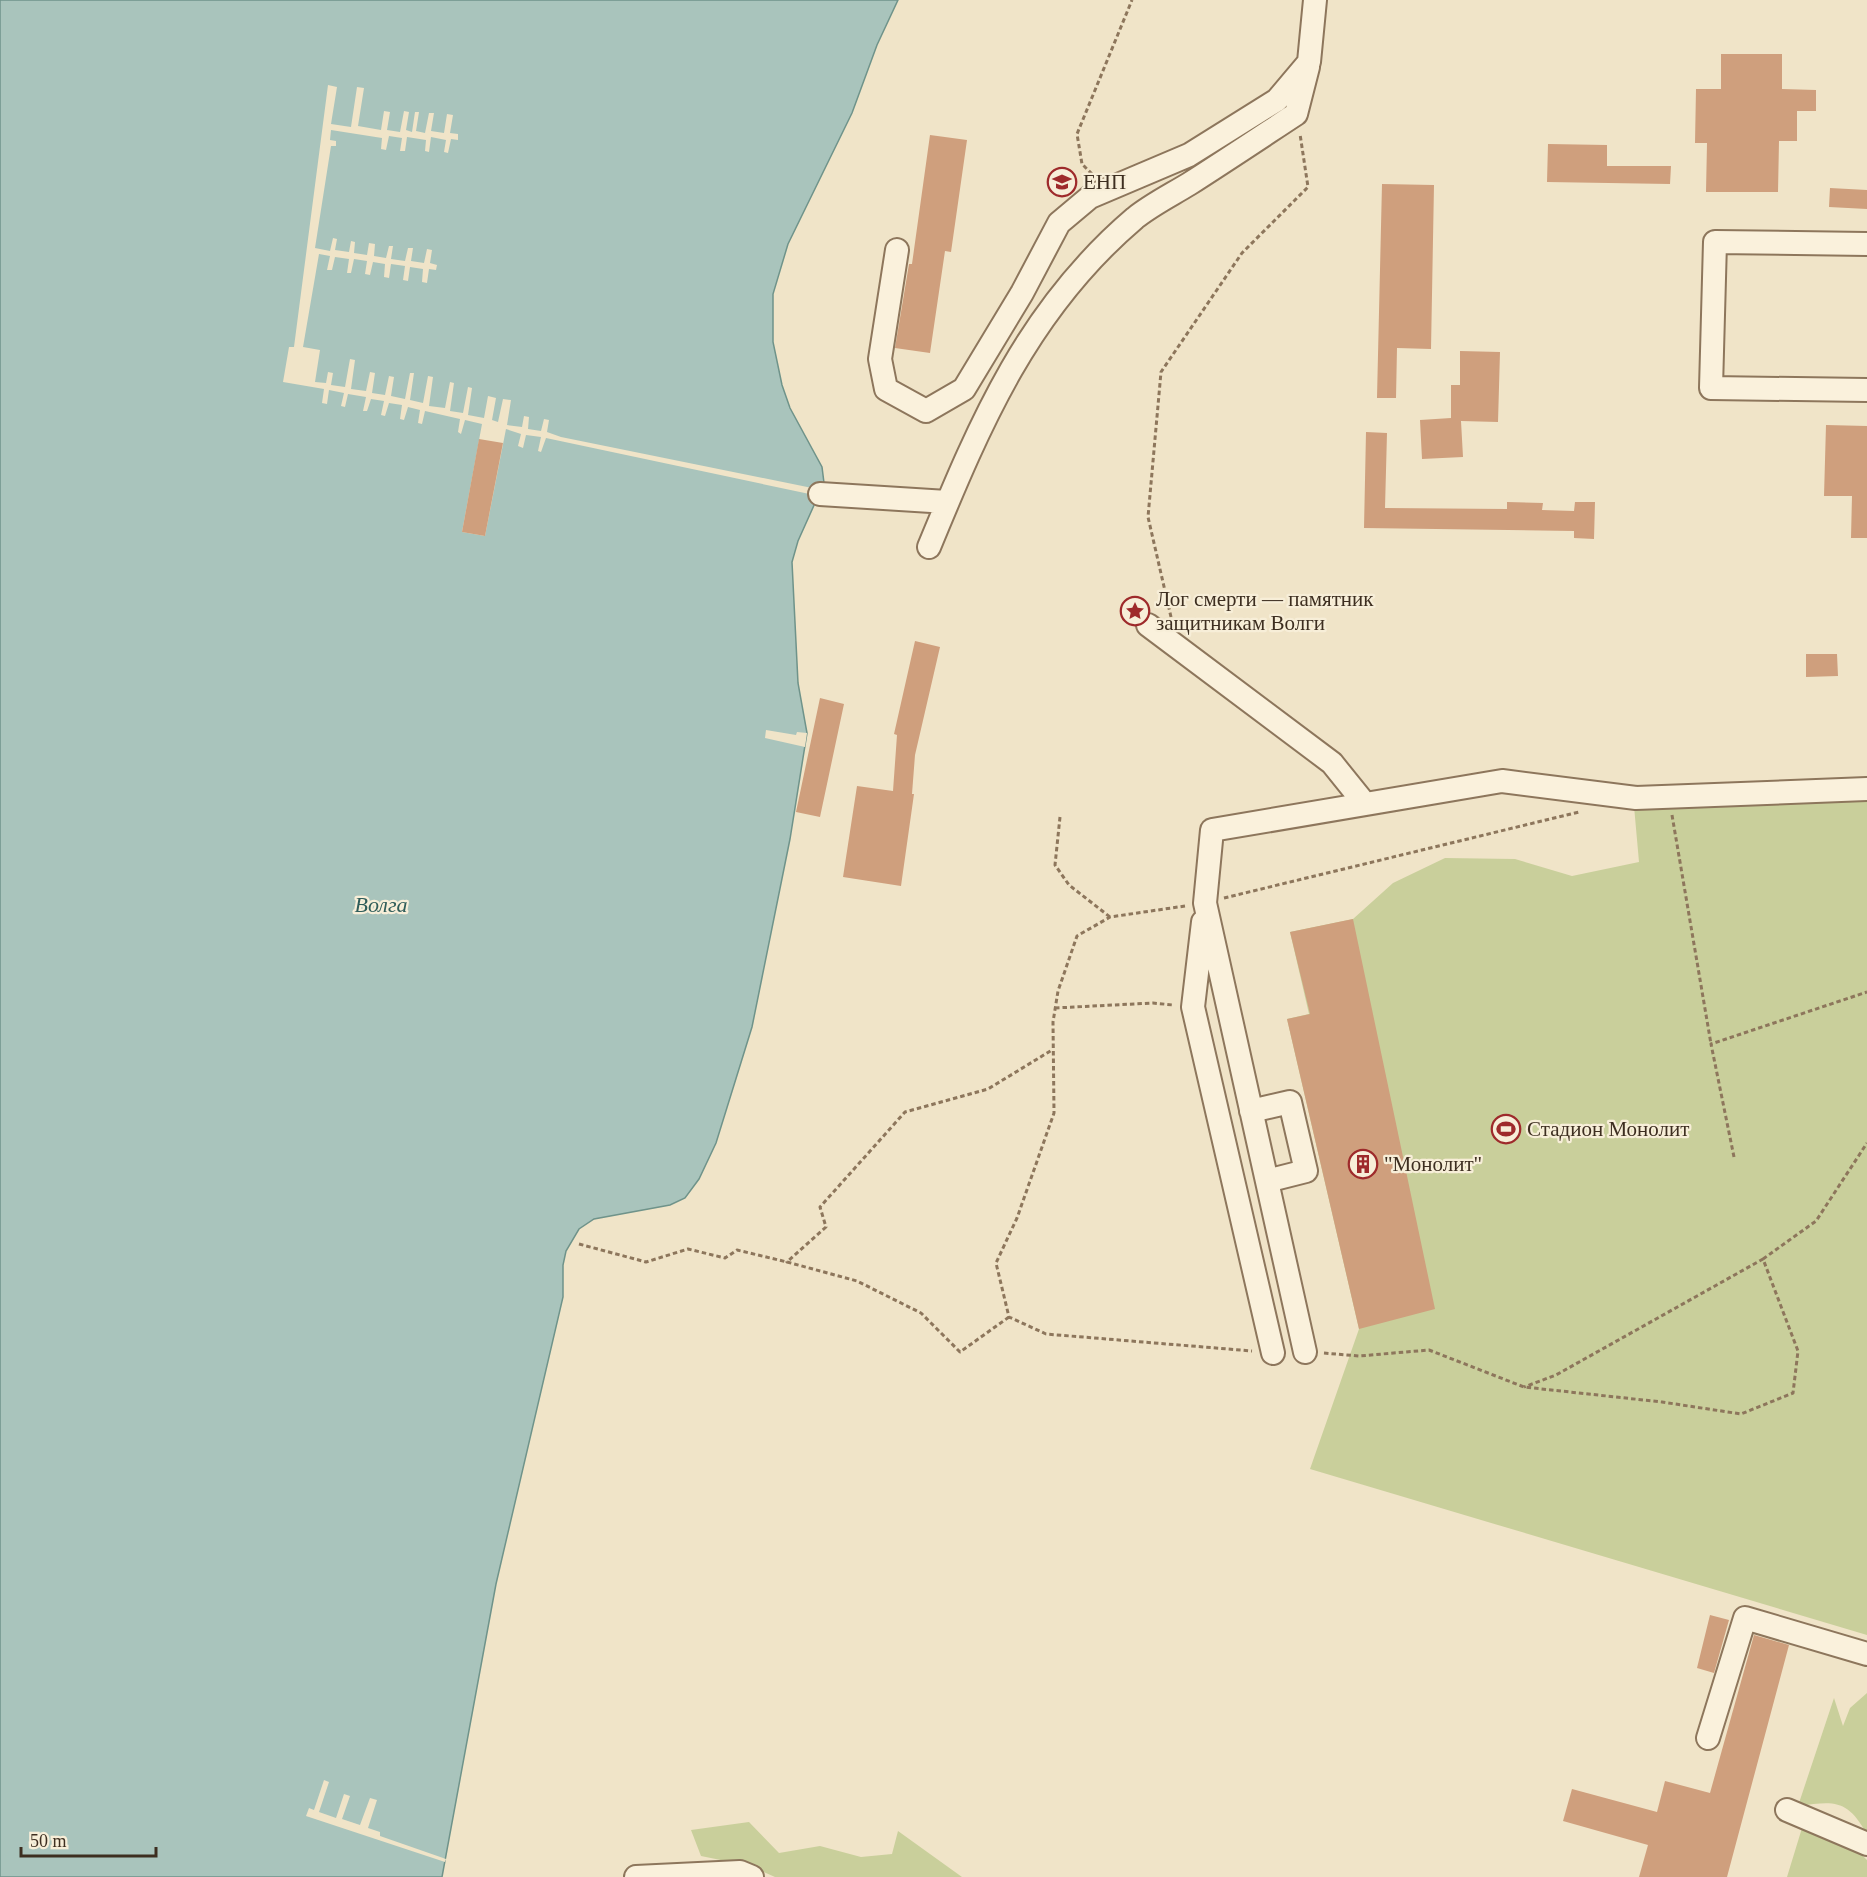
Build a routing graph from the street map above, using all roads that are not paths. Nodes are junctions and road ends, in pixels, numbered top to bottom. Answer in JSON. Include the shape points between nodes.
{"nodes":[{"id":1,"x":1315,"y":0,"type":"edge"},
{"id":2,"x":1309,"y":62,"type":"junction"},
{"id":3,"x":1867,"y":244,"type":"edge"},
{"id":4,"x":897,"y":250,"type":"dead end"},
{"id":5,"x":1867,"y":390,"type":"edge"},
{"id":6,"x":820,"y":494,"type":"dead end"},
{"id":7,"x":947,"y":502,"type":"junction"},
{"id":8,"x":929,"y":547,"type":"dead end"},
{"id":9,"x":1148,"y":625,"type":"dead end"},
{"id":10,"x":1867,"y":789,"type":"edge"},
{"id":11,"x":1365,"y":804,"type":"junction"},
{"id":12,"x":1205,"y":903,"type":"junction"},
{"id":13,"x":1226,"y":999,"type":"junction"},
{"id":14,"x":1193,"y":1007,"type":"junction"},
{"id":15,"x":1251,"y":1111,"type":"junction"},
{"id":16,"x":1298,"y":1137,"type":"junction"},
{"id":17,"x":1259,"y":1147,"type":"junction"},
{"id":18,"x":1267,"y":1181,"type":"junction"},
{"id":19,"x":1305,"y":1352,"type":"road end"},
{"id":20,"x":1273,"y":1353,"type":"road end"},
{"id":21,"x":1867,"y":1654,"type":"edge"},
{"id":22,"x":1708,"y":1738,"type":"dead end"},
{"id":23,"x":1787,"y":1810,"type":"dead end"},
{"id":24,"x":1867,"y":1844,"type":"edge"},
{"id":25,"x":636,"y":1877,"type":"edge"},
{"id":26,"x":752,"y":1877,"type":"edge"}],
"edges":[{"from":1,"to":2,"type":"street"},
{"from":2,"to":4,"type":"street","via":[[1277,100],[1189,155],[1090,197],[1059,224],[964,389],[926,411],[886,389],[880,359]]},
{"from":2,"to":7,"type":"street","via":[[1296,114],[1136,218],[1073,279],[996,393]]},
{"from":3,"to":5,"type":"street","via":[[1715,242],[1711,388]]},
{"from":6,"to":7,"type":"street"},
{"from":7,"to":8,"type":"street"},
{"from":9,"to":11,"type":"street","via":[[1332,763]]},
{"from":10,"to":11,"type":"street","via":[[1636,798],[1502,781]]},
{"from":11,"to":12,"type":"street","via":[[1212,830]]},
{"from":12,"to":13,"type":"street"},
{"from":12,"to":14,"type":"street"},
{"from":13,"to":14,"type":"street"},
{"from":13,"to":15,"type":"street"},
{"from":14,"to":20,"type":"street"},
{"from":15,"to":16,"type":"street","via":[[1290,1102]]},
{"from":15,"to":17,"type":"street"},
{"from":16,"to":17,"type":"street"},
{"from":16,"to":18,"type":"street","via":[[1306,1171]]},
{"from":17,"to":18,"type":"street"},
{"from":18,"to":19,"type":"street"},
{"from":21,"to":22,"type":"street","via":[[1745,1618]]},
{"from":23,"to":24,"type":"street"},
{"from":25,"to":26,"type":"street","via":[[740,1872]]}]}
